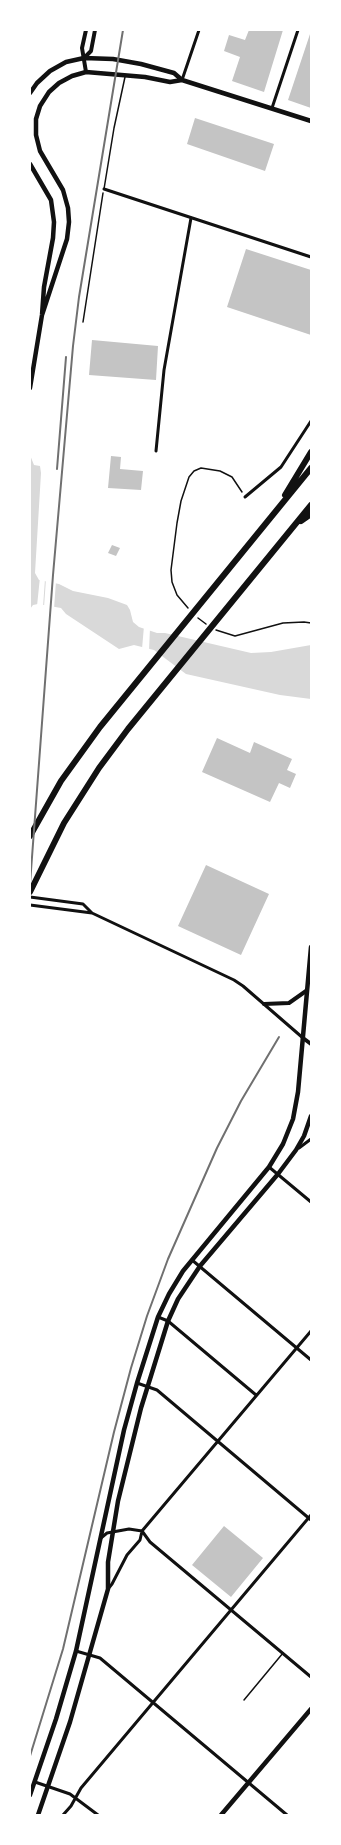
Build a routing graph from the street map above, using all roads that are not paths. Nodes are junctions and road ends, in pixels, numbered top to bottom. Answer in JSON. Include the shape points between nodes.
{"nodes":[{"id":1,"x":86,"y":30,"type":"edge"},
{"id":2,"x":95,"y":30,"type":"edge"},
{"id":3,"x":199,"y":30,"type":"edge"},
{"id":4,"x":298,"y":30,"type":"edge"},
{"id":5,"x":84,"y":58,"type":"junction"},
{"id":6,"x":86,"y":72,"type":"junction"},
{"id":7,"x":126,"y":75,"type":"junction"},
{"id":8,"x":182,"y":80,"type":"junction"},
{"id":9,"x":30,"y":94,"type":"edge"},
{"id":10,"x":272,"y":108,"type":"junction"},
{"id":11,"x":311,"y":122,"type":"edge"},
{"id":12,"x":30,"y":164,"type":"edge"},
{"id":13,"x":104,"y":189,"type":"joint"},
{"id":14,"x":191,"y":218,"type":"junction"},
{"id":15,"x":311,"y":257,"type":"edge"},
{"id":16,"x":42,"y":315,"type":"junction"},
{"id":17,"x":30,"y":388,"type":"edge"},
{"id":18,"x":311,"y":421,"type":"edge"},
{"id":19,"x":156,"y":451,"type":"dead end"},
{"id":20,"x":311,"y":452,"type":"edge"},
{"id":21,"x":311,"y":468,"type":"edge"},
{"id":22,"x":246,"y":497,"type":"road end"},
{"id":23,"x":311,"y":505,"type":"edge"},
{"id":24,"x":275,"y":512,"type":"junction"},
{"id":25,"x":311,"y":514,"type":"edge"},
{"id":26,"x":294,"y":527,"type":"junction"},
{"id":27,"x":30,"y":836,"type":"edge"},
{"id":28,"x":30,"y":892,"type":"edge"},
{"id":29,"x":30,"y":897,"type":"edge"},
{"id":30,"x":30,"y":905,"type":"edge"},
{"id":31,"x":92,"y":913,"type":"junction"},
{"id":32,"x":311,"y":947,"type":"edge"},
{"id":33,"x":306,"y":991,"type":"junction"},
{"id":34,"x":264,"y":1004,"type":"junction"},
{"id":35,"x":303,"y":1038,"type":"junction"},
{"id":36,"x":311,"y":1044,"type":"edge"},
{"id":37,"x":311,"y":1116,"type":"edge"},
{"id":38,"x":311,"y":1138,"type":"edge"},
{"id":39,"x":296,"y":1150,"type":"junction"},
{"id":40,"x":269,"y":1167,"type":"junction"},
{"id":41,"x":278,"y":1174,"type":"junction"},
{"id":42,"x":311,"y":1202,"type":"edge"},
{"id":43,"x":192,"y":1260,"type":"junction"},
{"id":44,"x":200,"y":1266,"type":"junction"},
{"id":45,"x":158,"y":1317,"type":"junction"},
{"id":46,"x":168,"y":1321,"type":"junction"},
{"id":47,"x":311,"y":1331,"type":"edge"},
{"id":48,"x":297,"y":1348,"type":"junction"},
{"id":49,"x":311,"y":1360,"type":"edge"},
{"id":50,"x":137,"y":1383,"type":"junction"},
{"id":51,"x":147,"y":1386,"type":"junction"},
{"id":52,"x":256,"y":1395,"type":"junction"},
{"id":53,"x":218,"y":1441,"type":"junction"},
{"id":54,"x":310,"y":1517,"type":"edge"},
{"id":55,"x":142,"y":1531,"type":"junction"},
{"id":56,"x":112,"y":1532,"type":"junction"},
{"id":57,"x":99,"y":1540,"type":"junction"},
{"id":58,"x":108,"y":1589,"type":"junction"},
{"id":59,"x":232,"y":1609,"type":"junction"},
{"id":60,"x":76,"y":1651,"type":"junction"},
{"id":61,"x":283,"y":1653,"type":"junction"},
{"id":62,"x":89,"y":1654,"type":"junction"},
{"id":63,"x":311,"y":1676,"type":"edge"},
{"id":64,"x":244,"y":1700,"type":"dead end"},
{"id":65,"x":154,"y":1702,"type":"junction"},
{"id":66,"x":311,"y":1709,"type":"edge"},
{"id":67,"x":35,"y":1782,"type":"junction"},
{"id":68,"x":249,"y":1782,"type":"junction"},
{"id":69,"x":48,"y":1787,"type":"junction"},
{"id":70,"x":30,"y":1795,"type":"edge"},
{"id":71,"x":76,"y":1797,"type":"junction"},
{"id":72,"x":38,"y":1815,"type":"edge"},
{"id":73,"x":63,"y":1815,"type":"edge"},
{"id":74,"x":98,"y":1815,"type":"edge"},
{"id":75,"x":222,"y":1815,"type":"edge"},
{"id":76,"x":287,"y":1815,"type":"edge"}],
"edges":[{"from":1,"to":5,"type":"street","via":[[82,48]]},
{"from":2,"to":5,"type":"street","via":[[91,51]]},
{"from":3,"to":8,"type":"street"},
{"from":4,"to":10,"type":"street"},
{"from":5,"to":6,"type":"street"},
{"from":5,"to":8,"type":"main road","via":[[113,59],[141,64],[174,72]]},
{"from":5,"to":9,"type":"main road","via":[[66,62],[50,71]]},
{"from":6,"to":7,"type":"main road"},
{"from":6,"to":16,"type":"main road","via":[[59,83],[49,92],[40,106],[36,119],[40,151],[63,190],[69,222],[67,239]]},
{"from":7,"to":8,"type":"main road","via":[[170,82]]},
{"from":7,"to":13,"type":"lane"},
{"from":8,"to":10,"type":"main road"},
{"from":10,"to":11,"type":"main road"},
{"from":12,"to":16,"type":"main road","via":[[46,189],[53,211],[53,238]]},
{"from":13,"to":14,"type":"street"},
{"from":14,"to":15,"type":"street"},
{"from":14,"to":19,"type":"street","via":[[164,370]]},
{"from":16,"to":17,"type":"main road"},
{"from":18,"to":22,"type":"street","via":[[281,466]]},
{"from":20,"to":24,"type":"highway"},
{"from":21,"to":24,"type":"highway"},
{"from":23,"to":26,"type":"highway"},
{"from":24,"to":27,"type":"highway","via":[[100,727],[61,781]]},
{"from":25,"to":26,"type":"highway"},
{"from":26,"to":28,"type":"highway","via":[[104,761],[64,822]]},
{"from":29,"to":31,"type":"street","via":[[83,904]]},
{"from":30,"to":31,"type":"street"},
{"from":31,"to":34,"type":"street","via":[[234,980]]},
{"from":32,"to":33,"type":"main road"},
{"from":33,"to":34,"type":"street","via":[[289,1003]]},
{"from":33,"to":35,"type":"main road"},
{"from":34,"to":35,"type":"street"},
{"from":35,"to":36,"type":"street"},
{"from":35,"to":40,"type":"main road","via":[[293,1119],[283,1144]]},
{"from":37,"to":39,"type":"main road"},
{"from":38,"to":39,"type":"street"},
{"from":39,"to":41,"type":"main road"},
{"from":40,"to":41,"type":"street"},
{"from":40,"to":43,"type":"main road"},
{"from":41,"to":42,"type":"street"},
{"from":41,"to":44,"type":"main road"},
{"from":43,"to":44,"type":"street"},
{"from":43,"to":45,"type":"main road","via":[[176,1282]]},
{"from":44,"to":46,"type":"main road","via":[[178,1299]]},
{"from":44,"to":48,"type":"street"},
{"from":45,"to":46,"type":"street"},
{"from":45,"to":50,"type":"main road"},
{"from":46,"to":51,"type":"main road"},
{"from":46,"to":52,"type":"street"},
{"from":47,"to":48,"type":"street"},
{"from":48,"to":49,"type":"street"},
{"from":48,"to":52,"type":"street"},
{"from":50,"to":51,"type":"street"},
{"from":50,"to":57,"type":"main road"},
{"from":51,"to":53,"type":"street","via":[[157,1390]]},
{"from":51,"to":56,"type":"main road","via":[[125,1469]]},
{"from":52,"to":53,"type":"street"},
{"from":53,"to":54,"type":"street"},
{"from":53,"to":55,"type":"street"},
{"from":54,"to":59,"type":"street"},
{"from":55,"to":56,"type":"street","via":[[129,1529]]},
{"from":55,"to":58,"type":"street","via":[[140,1540],[127,1555]]},
{"from":55,"to":59,"type":"street","via":[[150,1542]]},
{"from":56,"to":57,"type":"street"},
{"from":56,"to":58,"type":"main road"},
{"from":57,"to":60,"type":"main road"},
{"from":58,"to":62,"type":"main road"},
{"from":59,"to":61,"type":"street"},
{"from":59,"to":65,"type":"street"},
{"from":60,"to":62,"type":"street"},
{"from":60,"to":67,"type":"main road"},
{"from":61,"to":63,"type":"street"},
{"from":61,"to":64,"type":"lane"},
{"from":62,"to":65,"type":"street","via":[[100,1658]]},
{"from":62,"to":69,"type":"main road"},
{"from":65,"to":68,"type":"street"},
{"from":65,"to":71,"type":"street"},
{"from":66,"to":68,"type":"main road"},
{"from":67,"to":69,"type":"street"},
{"from":67,"to":70,"type":"main road"},
{"from":68,"to":75,"type":"main road"},
{"from":68,"to":76,"type":"street"},
{"from":69,"to":71,"type":"street"},
{"from":69,"to":72,"type":"main road"},
{"from":71,"to":73,"type":"street"},
{"from":71,"to":74,"type":"street"}]}
